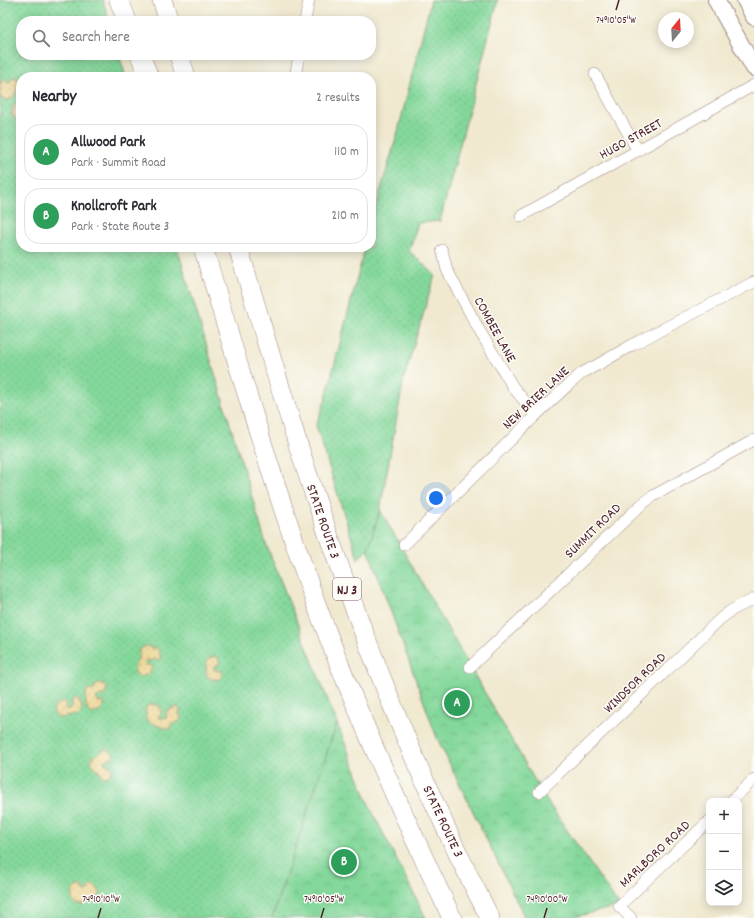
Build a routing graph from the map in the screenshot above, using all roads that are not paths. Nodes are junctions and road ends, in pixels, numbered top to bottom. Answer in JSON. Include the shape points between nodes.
{"nodes":[{"id":1,"x":119,"y":0,"type":"edge"},
{"id":2,"x":129,"y":0,"type":"edge"},
{"id":3,"x":162,"y":0,"type":"edge"},
{"id":4,"x":309,"y":0,"type":"edge"},
{"id":5,"x":716,"y":0,"type":"edge"},
{"id":6,"x":744,"y":0,"type":"edge"},
{"id":7,"x":125,"y":16,"type":"edge"},
{"id":8,"x":134,"y":16,"type":"edge"},
{"id":9,"x":167,"y":16,"type":"edge"},
{"id":10,"x":306,"y":16,"type":"edge"},
{"id":11,"x":754,"y":17,"type":"edge"},
{"id":12,"x":142,"y":60,"type":"edge"},
{"id":13,"x":147,"y":60,"type":"edge"},
{"id":14,"x":181,"y":60,"type":"edge"},
{"id":15,"x":298,"y":60,"type":"edge"},
{"id":16,"x":754,"y":68,"type":"edge"},
{"id":17,"x":147,"y":72,"type":"edge"},
{"id":18,"x":150,"y":72,"type":"edge"},
{"id":19,"x":184,"y":72,"type":"edge"},
{"id":20,"x":295,"y":72,"type":"edge"},
{"id":21,"x":595,"y":74,"type":"dead end"},
{"id":22,"x":754,"y":85,"type":"edge"},
{"id":23,"x":638,"y":151,"type":"junction"},
{"id":24,"x":521,"y":216,"type":"dead end"},
{"id":25,"x":442,"y":250,"type":"dead end"},
{"id":26,"x":205,"y":252,"type":"edge"},
{"id":27,"x":240,"y":252,"type":"edge"},
{"id":28,"x":754,"y":282,"type":"edge"},
{"id":29,"x":536,"y":415,"type":"junction"},
{"id":30,"x":754,"y":440,"type":"edge"},
{"id":31,"x":404,"y":545,"type":"dead end"},
{"id":32,"x":754,"y":599,"type":"edge"},
{"id":33,"x":470,"y":668,"type":"dead end"},
{"id":34,"x":754,"y":779,"type":"edge"},
{"id":35,"x":539,"y":792,"type":"dead end"},
{"id":36,"x":733,"y":798,"type":"edge"},
{"id":37,"x":706,"y":824,"type":"edge"},
{"id":38,"x":452,"y":918,"type":"edge"},
{"id":39,"x":490,"y":918,"type":"edge"},
{"id":40,"x":631,"y":918,"type":"edge"}],
"edges":[{"from":1,"to":7,"type":"highway"},
{"from":2,"to":8,"type":"highway"},
{"from":3,"to":9,"type":"highway"},
{"from":4,"to":10,"type":"street"},
{"from":5,"to":16,"type":"main road"},
{"from":6,"to":11,"type":"main road"},
{"from":12,"to":17,"type":"highway"},
{"from":13,"to":18,"type":"highway"},
{"from":14,"to":19,"type":"highway"},
{"from":15,"to":20,"type":"street"},
{"from":21,"to":23,"type":"street"},
{"from":22,"to":23,"type":"street","name":"HUGO STREET"},
{"from":23,"to":24,"type":"street","name":"HUGO STREET"},
{"from":25,"to":29,"type":"street","name":"COMBEE LANE","via":[[447,270],[479,330],[513,387]]},
{"from":26,"to":38,"type":"highway","number":"NJ 3","via":[[270,468],[316,602],[382,766]]},
{"from":27,"to":39,"type":"highway","name":"STATE ROUTE 3","number":"NJ 3","via":[[305,465],[351,598],[414,756]]},
{"from":28,"to":29,"type":"street","name":"NEW BRIER LANE","via":[[582,373]]},
{"from":29,"to":31,"type":"street","name":"NEW BRIER LANE"},
{"from":30,"to":33,"type":"street","name":"SUMMIT ROAD","via":[[641,505]]},
{"from":32,"to":35,"type":"street","name":"WINDSOR ROAD","via":[[720,619]]},
{"from":34,"to":36,"type":"street"},
{"from":37,"to":40,"type":"street","name":"MARLBORO ROAD","via":[[619,906]]}]}
